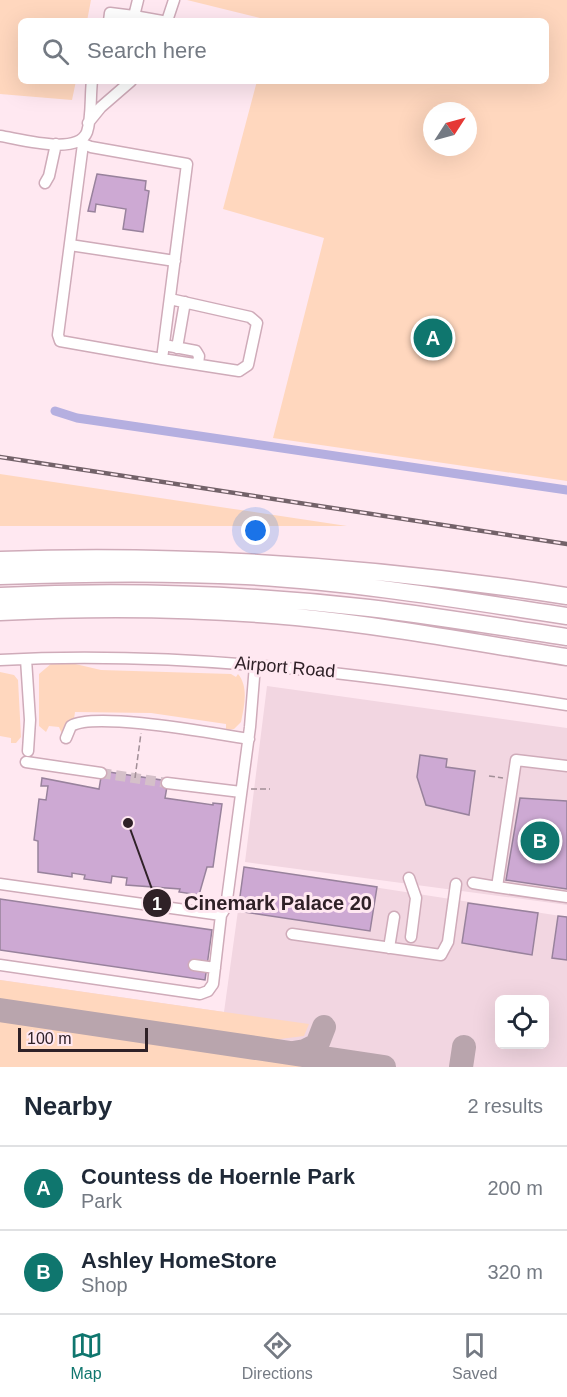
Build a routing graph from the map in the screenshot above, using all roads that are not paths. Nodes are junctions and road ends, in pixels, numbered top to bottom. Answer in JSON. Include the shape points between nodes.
{"nodes":[{"id":1,"x":138,"y":0,"type":"edge"},
{"id":2,"x":173,"y":1,"type":"edge"},
{"id":3,"x":134,"y":16,"type":"junction"},
{"id":4,"x":109,"y":18,"type":"edge"},
{"id":5,"x":145,"y":18,"type":"edge"},
{"id":6,"x":168,"y":18,"type":"edge"},
{"id":7,"x":92,"y":84,"type":"edge"},
{"id":8,"x":128,"y":84,"type":"edge"},
{"id":9,"x":87,"y":123,"type":"junction"},
{"id":10,"x":0,"y":136,"type":"edge"},
{"id":11,"x":81,"y":143,"type":"junction"},
{"id":12,"x":56,"y":144,"type":"junction"},
{"id":13,"x":45,"y":183,"type":"dead end"},
{"id":14,"x":70,"y":245,"type":"junction"},
{"id":15,"x":175,"y":261,"type":"junction"},
{"id":16,"x":170,"y":299,"type":"junction"},
{"id":17,"x":185,"y":302,"type":"junction"},
{"id":18,"x":164,"y":345,"type":"junction"},
{"id":19,"x":177,"y":348,"type":"junction"},
{"id":20,"x":162,"y":359,"type":"junction"},
{"id":21,"x":198,"y":364,"type":"junction"},
{"id":22,"x":0,"y":560,"type":"edge"},
{"id":23,"x":0,"y":576,"type":"edge"},
{"id":24,"x":0,"y":596,"type":"edge"},
{"id":25,"x":567,"y":596,"type":"edge"},
{"id":26,"x":0,"y":612,"type":"edge"},
{"id":27,"x":567,"y":616,"type":"edge"},
{"id":28,"x":567,"y":637,"type":"edge"},
{"id":29,"x":567,"y":657,"type":"edge"},
{"id":30,"x":26,"y":659,"type":"junction"},
{"id":31,"x":0,"y":660,"type":"edge"},
{"id":32,"x":255,"y":664,"type":"junction"},
{"id":33,"x":567,"y":705,"type":"edge"},
{"id":34,"x":66,"y":738,"type":"dead end"},
{"id":35,"x":249,"y":739,"type":"junction"},
{"id":36,"x":567,"y":766,"type":"edge"},
{"id":37,"x":101,"y":773,"type":"tunnel mouth"},
{"id":38,"x":168,"y":783,"type":"tunnel mouth"},
{"id":39,"x":241,"y":789,"type":"junction"},
{"id":40,"x":409,"y":878,"type":"dead end"},
{"id":41,"x":473,"y":883,"type":"dead end"},
{"id":42,"x":0,"y":884,"type":"edge"},
{"id":43,"x":456,"y":884,"type":"dead end"},
{"id":44,"x":497,"y":887,"type":"junction"},
{"id":45,"x":567,"y":897,"type":"edge"},
{"id":46,"x":221,"y":915,"type":"junction"},
{"id":47,"x":394,"y":917,"type":"dead end"},
{"id":48,"x":292,"y":934,"type":"dead end"},
{"id":49,"x":411,"y":936,"type":"dead end"},
{"id":50,"x":389,"y":948,"type":"junction"},
{"id":51,"x":0,"y":965,"type":"edge"},
{"id":52,"x":194,"y":965,"type":"dead end"},
{"id":53,"x":215,"y":968,"type":"junction"}],
"edges":[{"from":1,"to":3,"type":"street"},
{"from":2,"to":6,"type":"street"},
{"from":3,"to":4,"type":"street","via":[[110,13]]},
{"from":3,"to":5,"type":"street"},
{"from":7,"to":9,"type":"street"},
{"from":8,"to":9,"type":"street"},
{"from":9,"to":11,"type":"street"},
{"from":10,"to":12,"type":"street"},
{"from":11,"to":12,"type":"street"},
{"from":11,"to":14,"type":"street"},
{"from":11,"to":15,"type":"street","via":[[187,164]]},
{"from":12,"to":13,"type":"street"},
{"from":14,"to":15,"type":"street"},
{"from":14,"to":20,"type":"street","via":[[60,341]]},
{"from":15,"to":16,"type":"street"},
{"from":16,"to":17,"type":"street"},
{"from":16,"to":18,"type":"street"},
{"from":17,"to":19,"type":"street"},
{"from":17,"to":21,"type":"street","via":[[250,317],[257,323],[248,365],[239,371]]},
{"from":18,"to":19,"type":"street"},
{"from":18,"to":20,"type":"street"},
{"from":19,"to":21,"type":"street","via":[[196,351]]},
{"from":20,"to":21,"type":"street"},
{"from":22,"to":25,"type":"highway","via":[[180,559],[303,565],[474,582]]},
{"from":23,"to":27,"type":"highway","via":[[247,576],[411,593]]},
{"from":24,"to":28,"type":"highway","via":[[110,593],[271,599],[398,612]]},
{"from":26,"to":29,"type":"highway","via":[[109,609],[269,615],[363,624]]},
{"from":30,"to":31,"type":"street","name":"Airport Road"},
{"from":30,"to":32,"type":"street","name":"Airport Road"},
{"from":30,"to":37,"type":"street","via":[[30,720],[27,756]]},
{"from":32,"to":33,"type":"street","name":"Airport Road","via":[[354,673]]},
{"from":32,"to":35,"type":"street"},
{"from":34,"to":35,"type":"street","via":[[68,728],[77,722],[143,723]]},
{"from":35,"to":39,"type":"street"},
{"from":36,"to":44,"type":"street","via":[[516,760]]},
{"from":38,"to":39,"type":"street"},
{"from":39,"to":46,"type":"street","via":[[226,907]]},
{"from":40,"to":49,"type":"street","via":[[416,897]]},
{"from":41,"to":44,"type":"street"},
{"from":42,"to":46,"type":"street"},
{"from":43,"to":50,"type":"street","via":[[443,954]]},
{"from":44,"to":45,"type":"street"},
{"from":46,"to":53,"type":"street"},
{"from":47,"to":50,"type":"street"},
{"from":48,"to":50,"type":"street"},
{"from":51,"to":53,"type":"street","via":[[200,994],[212,987]]},
{"from":52,"to":53,"type":"street"}]}
